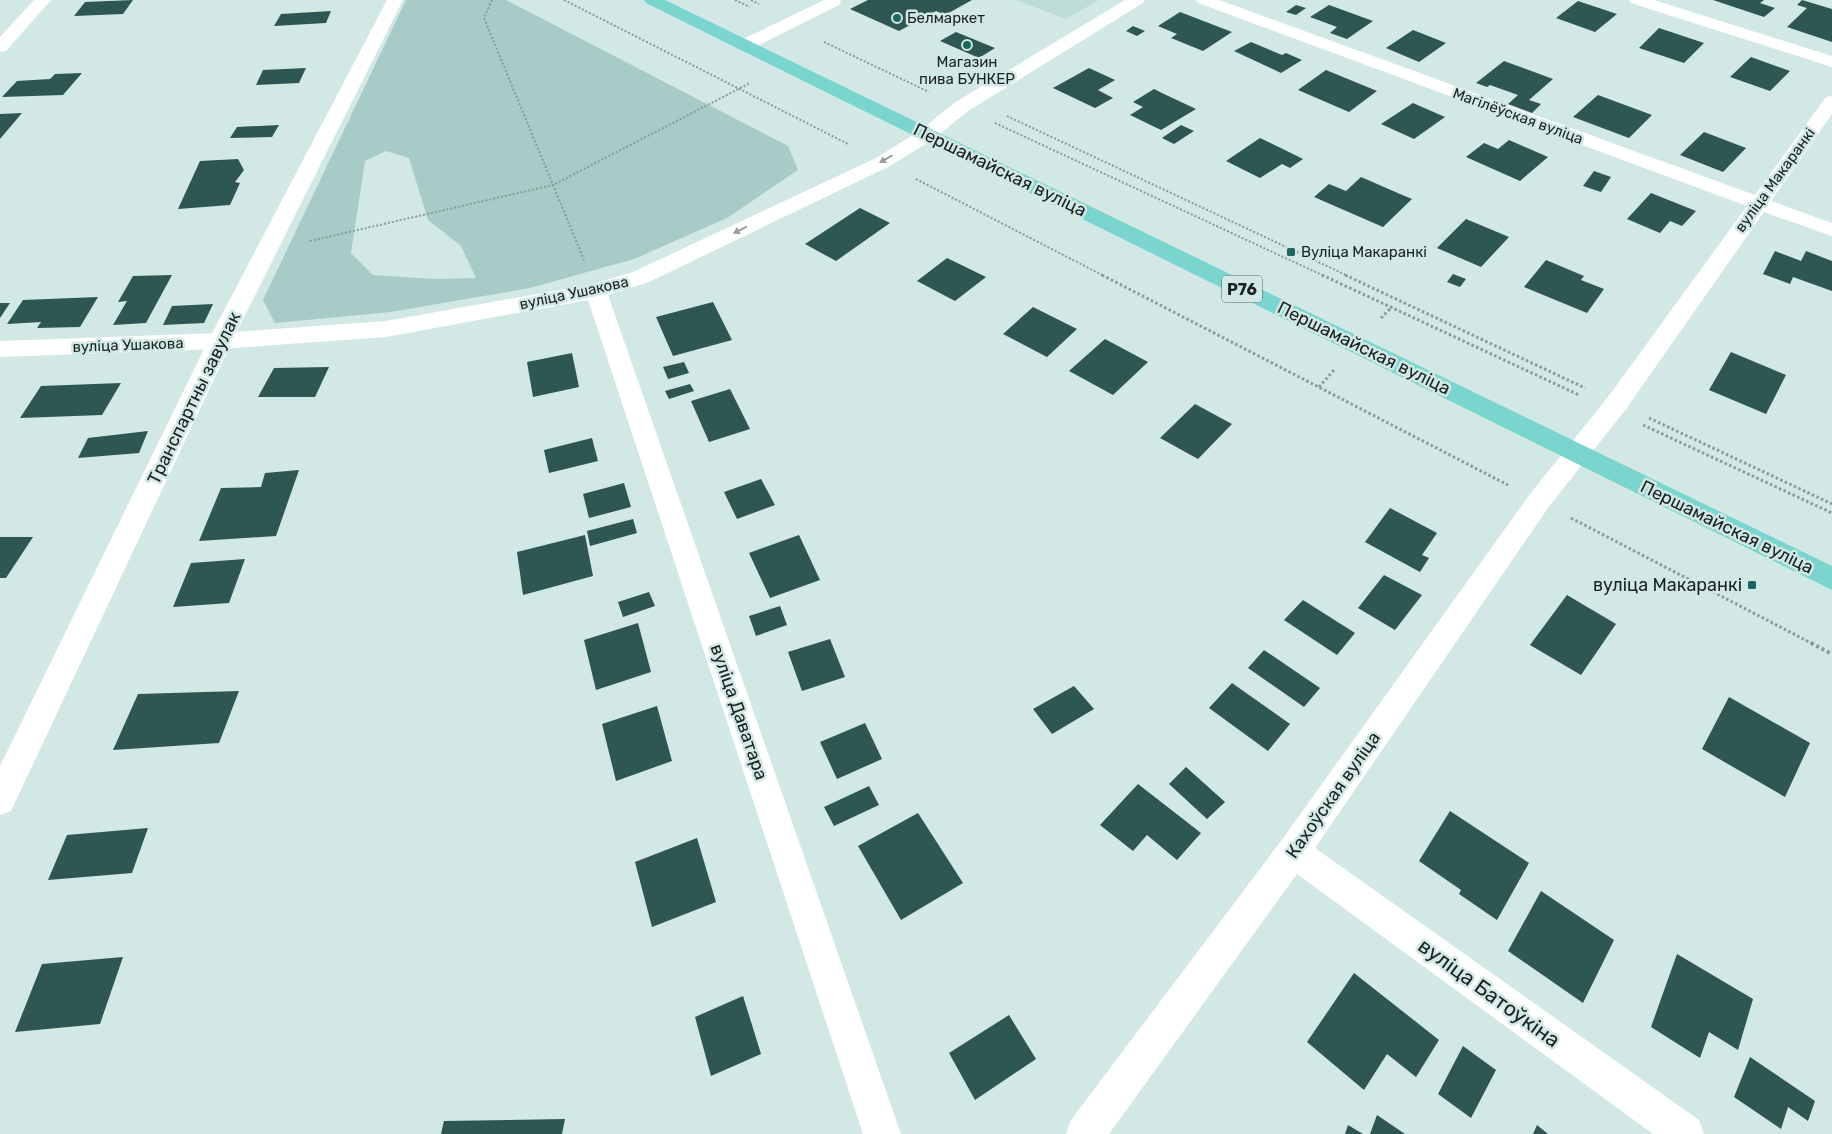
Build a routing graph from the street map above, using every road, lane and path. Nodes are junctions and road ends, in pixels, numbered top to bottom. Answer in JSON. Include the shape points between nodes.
{"nodes":[{"id":1,"x":43,"y":0,"type":"edge"},
{"id":2,"x":396,"y":0,"type":"edge"},
{"id":3,"x":492,"y":0,"type":"edge"},
{"id":4,"x":564,"y":0,"type":"edge"},
{"id":5,"x":652,"y":0,"type":"edge"},
{"id":6,"x":735,"y":0,"type":"edge"},
{"id":7,"x":1137,"y":0,"type":"edge"},
{"id":8,"x":1204,"y":0,"type":"edge"},
{"id":9,"x":1637,"y":0,"type":"edge"},
{"id":10,"x":832,"y":2,"type":"dead end"},
{"id":11,"x":787,"y":24,"type":"junction"},
{"id":12,"x":745,"y":45,"type":"junction"},
{"id":13,"x":0,"y":47,"type":"edge"},
{"id":14,"x":1832,"y":62,"type":"edge"},
{"id":15,"x":739,"y":89,"type":"junction"},
{"id":16,"x":1832,"y":101,"type":"edge"},
{"id":17,"x":967,"y":103,"type":"junction"},
{"id":18,"x":928,"y":134,"type":"junction"},
{"id":19,"x":883,"y":162,"type":"junction"},
{"id":20,"x":553,"y":185,"type":"junction"},
{"id":21,"x":1758,"y":203,"type":"junction"},
{"id":22,"x":1832,"y":230,"type":"edge"},
{"id":23,"x":266,"y":251,"type":"junction"},
{"id":24,"x":596,"y":291,"type":"junction"},
{"id":25,"x":1392,"y":308,"type":"junction"},
{"id":26,"x":1382,"y":318,"type":"dead end"},
{"id":27,"x":220,"y":341,"type":"junction"},
{"id":28,"x":0,"y":349,"type":"edge"},
{"id":29,"x":1334,"y":370,"type":"dead end"},
{"id":30,"x":1319,"y":387,"type":"junction"},
{"id":31,"x":1614,"y":407,"type":"junction"},
{"id":32,"x":1577,"y":453,"type":"junction"},
{"id":33,"x":1540,"y":501,"type":"junction"},
{"id":34,"x":1832,"y":504,"type":"edge"},
{"id":35,"x":1832,"y":513,"type":"edge"},
{"id":36,"x":1832,"y":578,"type":"edge"},
{"id":37,"x":1832,"y":654,"type":"edge"},
{"id":38,"x":0,"y":800,"type":"edge"},
{"id":39,"x":1293,"y":852,"type":"junction"},
{"id":40,"x":882,"y":1134,"type":"edge"},
{"id":41,"x":1085,"y":1134,"type":"edge"},
{"id":42,"x":1685,"y":1134,"type":"edge"}],
"edges":[{"from":1,"to":13,"type":"street"},
{"from":2,"to":23,"type":"street","name":"Транспартны завулак"},
{"from":3,"to":20,"type":"path","via":[[484,18]]},
{"from":4,"to":15,"type":"path"},
{"from":5,"to":12,"type":"main road","name":"Першамайская вуліца","number":"Р76"},
{"from":6,"to":11,"type":"path"},
{"from":7,"to":17,"type":"street","name":"вуліца Ушакова"},
{"from":8,"to":21,"type":"street","name":"Магілёўская вуліца"},
{"from":9,"to":14,"type":"street"},
{"from":10,"to":11,"type":"street"},
{"from":11,"to":12,"type":"street"},
{"from":11,"to":17,"type":"path"},
{"from":12,"to":18,"type":"main road","name":"Першамайская вуліца","number":"Р76"},
{"from":15,"to":19,"type":"path"},
{"from":15,"to":20,"type":"path"},
{"from":16,"to":21,"type":"street","name":"вуліца Макаранкі"},
{"from":17,"to":18,"type":"street","name":"вуліца Ушакова"},
{"from":17,"to":25,"type":"path"},
{"from":17,"to":31,"type":"path"},
{"from":18,"to":19,"type":"street","name":"вуліца Ушакова","one_way":true},
{"from":18,"to":32,"type":"main road","name":"Першамайская вуліца","number":"Р76"},
{"from":19,"to":24,"type":"street","name":"вуліца Ушакова","one_way":true,"via":[[641,277]]},
{"from":19,"to":30,"type":"path"},
{"from":20,"to":23,"type":"path"},
{"from":20,"to":24,"type":"path"},
{"from":21,"to":22,"type":"street","name":"Магілёўская вуліца"},
{"from":21,"to":31,"type":"street","name":"вуліца Макаранкі"},
{"from":23,"to":27,"type":"street","name":"Транспартны завулак"},
{"from":24,"to":27,"type":"street","name":"вуліца Ушакова","via":[[386,329]]},
{"from":24,"to":40,"type":"street","name":"вуліца Даватара"},
{"from":25,"to":26,"type":"path"},
{"from":25,"to":31,"type":"path"},
{"from":27,"to":28,"type":"street","name":"вуліца Ушакова"},
{"from":27,"to":38,"type":"street","name":"Транспартны завулак"},
{"from":29,"to":30,"type":"path"},
{"from":30,"to":33,"type":"path"},
{"from":31,"to":32,"type":"street","name":"вуліца Макаранкі"},
{"from":31,"to":34,"type":"path"},
{"from":31,"to":35,"type":"path"},
{"from":32,"to":33,"type":"street","name":"Кахоўская вуліца"},
{"from":32,"to":36,"type":"main road","name":"Першамайская вуліца","number":"Р76"},
{"from":33,"to":37,"type":"path"},
{"from":33,"to":39,"type":"street","name":"Кахоўская вуліца"},
{"from":39,"to":41,"type":"street","name":"Кахоўская вуліца"},
{"from":39,"to":42,"type":"street","name":"вуліца Батоўкіна"}]}
